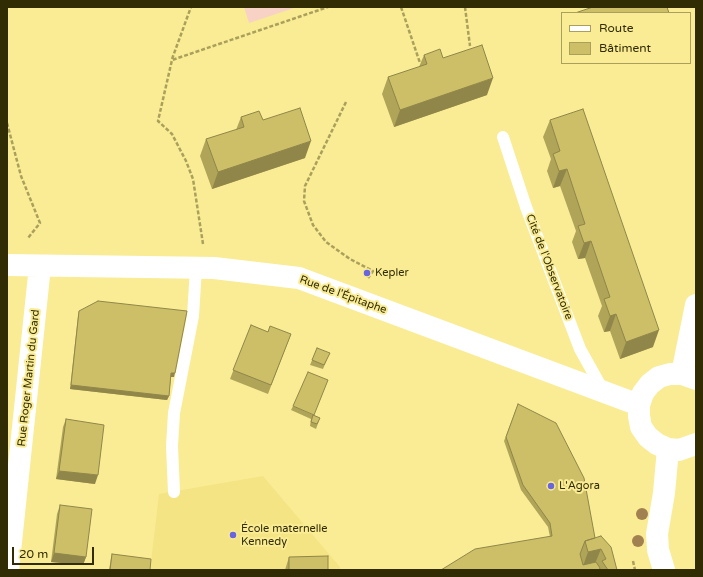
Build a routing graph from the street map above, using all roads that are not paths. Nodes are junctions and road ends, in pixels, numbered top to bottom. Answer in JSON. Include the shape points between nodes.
{"nodes":[{"id":1,"x":503,"y":137,"type":"dead end"},
{"id":2,"x":7,"y":265,"type":"edge"},
{"id":3,"x":40,"y":266,"type":"junction"},
{"id":4,"x":196,"y":268,"type":"junction"},
{"id":5,"x":696,"y":305,"type":"edge"},
{"id":6,"x":689,"y":376,"type":"edge"},
{"id":7,"x":604,"y":392,"type":"junction"},
{"id":8,"x":639,"y":405,"type":"junction"},
{"id":9,"x":696,"y":444,"type":"edge"},
{"id":10,"x":668,"y":449,"type":"junction"},
{"id":11,"x":12,"y":489,"type":"edge"},
{"id":12,"x":174,"y":492,"type":"dead end"},
{"id":13,"x":8,"y":570,"type":"edge"},
{"id":14,"x":664,"y":570,"type":"edge"}],
"edges":[{"from":1,"to":7,"type":"lane","name":"Cité de l'Observatoire","via":[[526,207],[580,349]]},
{"from":2,"to":3,"type":"street","name":"Rue de l'Épitaphe"},
{"from":3,"to":4,"type":"street","name":"Rue de l'Épitaphe"},
{"from":3,"to":11,"type":"street","name":"Rue Roger Martin du Gard"},
{"from":4,"to":7,"type":"street","name":"Rue de l'Épitaphe","via":[[299,278]]},
{"from":4,"to":12,"type":"lane","via":[[193,316],[174,413]]},
{"from":5,"to":6,"type":"street"},
{"from":6,"to":8,"type":"street","via":[[670,374],[659,377],[643,393]]},
{"from":7,"to":8,"type":"street","name":"Rue de l'Épitaphe"},
{"from":8,"to":10,"type":"street","via":[[638,416],[642,427],[653,441]]},
{"from":9,"to":10,"type":"street","via":[[679,450]]},
{"from":10,"to":14,"type":"street","via":[[657,534],[658,550]]},
{"from":11,"to":13,"type":"street","name":"Rue Roger Martin du Gard"}]}
